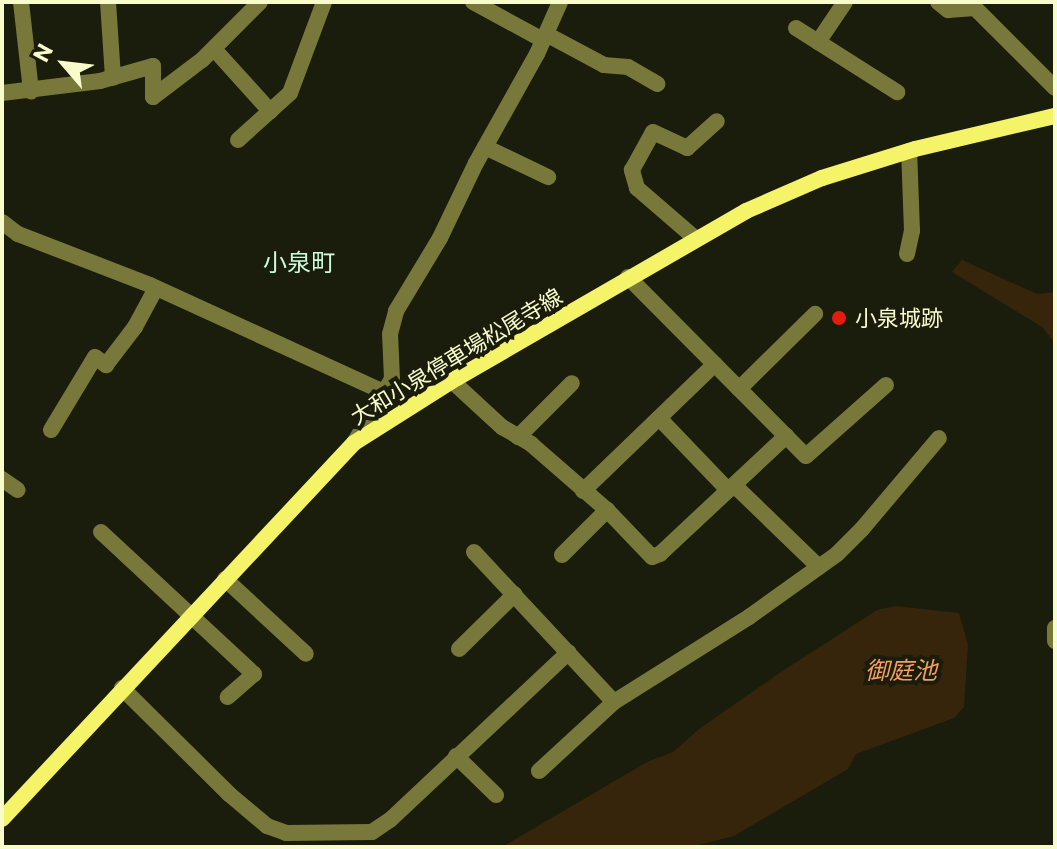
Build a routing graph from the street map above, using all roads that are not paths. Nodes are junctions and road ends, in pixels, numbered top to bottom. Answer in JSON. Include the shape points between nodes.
{"nodes":[{"id":1,"x":21,"y":2,"type":"edge"},
{"id":2,"x":108,"y":2,"type":"edge"},
{"id":3,"x":260,"y":2,"type":"edge"},
{"id":4,"x":324,"y":2,"type":"edge"},
{"id":5,"x":473,"y":2,"type":"edge"},
{"id":6,"x":560,"y":2,"type":"edge"},
{"id":7,"x":845,"y":2,"type":"edge"},
{"id":8,"x":938,"y":2,"type":"edge"},
{"id":9,"x":977,"y":5,"type":"edge"},
{"id":10,"x":796,"y":28,"type":"dead end"},
{"id":11,"x":545,"y":37,"type":"junction"},
{"id":12,"x":818,"y":42,"type":"junction"},
{"id":13,"x":214,"y":49,"type":"junction"},
{"id":14,"x":113,"y":78,"type":"junction"},
{"id":15,"x":658,"y":84,"type":"dead end"},
{"id":16,"x":1055,"y":88,"type":"edge"},
{"id":17,"x":31,"y":91,"type":"junction"},
{"id":18,"x":897,"y":92,"type":"dead end"},
{"id":19,"x":2,"y":93,"type":"edge"},
{"id":20,"x":270,"y":111,"type":"junction"},
{"id":21,"x":1055,"y":116,"type":"edge"},
{"id":22,"x":717,"y":121,"type":"dead end"},
{"id":23,"x":238,"y":140,"type":"dead end"},
{"id":24,"x":485,"y":147,"type":"junction"},
{"id":25,"x":909,"y":151,"type":"junction"},
{"id":26,"x":548,"y":177,"type":"dead end"},
{"id":27,"x":2,"y":222,"type":"edge"},
{"id":28,"x":696,"y":239,"type":"junction"},
{"id":29,"x":907,"y":254,"type":"dead end"},
{"id":30,"x":628,"y":277,"type":"junction"},
{"id":31,"x":156,"y":288,"type":"junction"},
{"id":32,"x":815,"y":314,"type":"dead end"},
{"id":33,"x":715,"y":364,"type":"junction"},
{"id":34,"x":452,"y":381,"type":"junction"},
{"id":35,"x":572,"y":383,"type":"dead end"},
{"id":36,"x":886,"y":385,"type":"dead end"},
{"id":37,"x":739,"y":389,"type":"junction"},
{"id":38,"x":384,"y":392,"type":"junction"},
{"id":39,"x":659,"y":418,"type":"junction"},
{"id":40,"x":51,"y":430,"type":"dead end"},
{"id":41,"x":786,"y":436,"type":"junction"},
{"id":42,"x":518,"y":437,"type":"junction"},
{"id":43,"x":939,"y":438,"type":"dead end"},
{"id":44,"x":354,"y":443,"type":"junction"},
{"id":45,"x":2,"y":479,"type":"edge"},
{"id":46,"x":731,"y":488,"type":"junction"},
{"id":47,"x":18,"y":490,"type":"dead end"},
{"id":48,"x":583,"y":491,"type":"junction"},
{"id":49,"x":607,"y":510,"type":"junction"},
{"id":50,"x":101,"y":532,"type":"dead end"},
{"id":51,"x":474,"y":552,"type":"dead end"},
{"id":52,"x":562,"y":555,"type":"dead end"},
{"id":53,"x":819,"y":567,"type":"junction"},
{"id":54,"x":225,"y":579,"type":"junction"},
{"id":55,"x":515,"y":594,"type":"junction"},
{"id":56,"x":192,"y":614,"type":"junction"},
{"id":57,"x":1055,"y":628,"type":"edge"},
{"id":58,"x":1055,"y":641,"type":"edge"},
{"id":59,"x":459,"y":649,"type":"dead end"},
{"id":60,"x":569,"y":652,"type":"junction"},
{"id":61,"x":306,"y":654,"type":"dead end"},
{"id":62,"x":122,"y":688,"type":"junction"},
{"id":63,"x":228,"y":697,"type":"dead end"},
{"id":64,"x":614,"y":702,"type":"junction"},
{"id":65,"x":456,"y":756,"type":"junction"},
{"id":66,"x":539,"y":771,"type":"dead end"},
{"id":67,"x":496,"y":795,"type":"dead end"},
{"id":68,"x":2,"y":819,"type":"edge"}],
"edges":[{"from":1,"to":17,"type":"street"},
{"from":2,"to":14,"type":"street"},
{"from":3,"to":13,"type":"street"},
{"from":4,"to":20,"type":"street","via":[[290,93]]},
{"from":5,"to":11,"type":"street"},
{"from":6,"to":11,"type":"street"},
{"from":7,"to":12,"type":"street"},
{"from":8,"to":9,"type":"street","via":[[948,10]]},
{"from":9,"to":16,"type":"street"},
{"from":10,"to":12,"type":"street"},
{"from":11,"to":15,"type":"street","via":[[604,65],[628,67]]},
{"from":11,"to":24,"type":"street"},
{"from":12,"to":18,"type":"street"},
{"from":13,"to":14,"type":"street","via":[[153,97],[153,66]]},
{"from":13,"to":20,"type":"street"},
{"from":14,"to":17,"type":"street"},
{"from":17,"to":19,"type":"street"},
{"from":20,"to":23,"type":"street"},
{"from":21,"to":25,"type":"main road","name":"大和小泉停車場松尾寺線"},
{"from":22,"to":28,"type":"street","via":[[687,148],[653,132],[632,170],[637,188]]},
{"from":24,"to":26,"type":"street"},
{"from":24,"to":38,"type":"street","via":[[391,324],[394,368]]},
{"from":25,"to":28,"type":"main road","name":"大和小泉停車場松尾寺線","via":[[822,178]]},
{"from":25,"to":29,"type":"street","via":[[912,231]]},
{"from":27,"to":31,"type":"street","via":[[18,234]]},
{"from":28,"to":30,"type":"main road","name":"大和小泉停車場松尾寺線"},
{"from":30,"to":33,"type":"street"},
{"from":30,"to":34,"type":"main road","name":"大和小泉停車場松尾寺線"},
{"from":31,"to":38,"type":"street"},
{"from":31,"to":40,"type":"street","via":[[106,365],[95,357]]},
{"from":32,"to":37,"type":"street"},
{"from":33,"to":37,"type":"street"},
{"from":33,"to":39,"type":"street"},
{"from":34,"to":42,"type":"street"},
{"from":34,"to":44,"type":"main road","name":"大和小泉停車場松尾寺線"},
{"from":35,"to":42,"type":"street"},
{"from":36,"to":41,"type":"street","via":[[806,456]]},
{"from":37,"to":41,"type":"street"},
{"from":38,"to":44,"type":"street"},
{"from":39,"to":46,"type":"street"},
{"from":39,"to":48,"type":"street"},
{"from":41,"to":46,"type":"street"},
{"from":42,"to":48,"type":"street"},
{"from":43,"to":53,"type":"street","via":[[862,529]]},
{"from":44,"to":54,"type":"main road","name":"大和小泉停車場松尾寺線"},
{"from":45,"to":47,"type":"street"},
{"from":46,"to":49,"type":"street","via":[[652,557]]},
{"from":46,"to":53,"type":"street"},
{"from":48,"to":49,"type":"street"},
{"from":49,"to":52,"type":"street"},
{"from":50,"to":56,"type":"street"},
{"from":51,"to":55,"type":"street"},
{"from":53,"to":64,"type":"street"},
{"from":54,"to":56,"type":"main road","name":"大和小泉停車場松尾寺線"},
{"from":54,"to":61,"type":"street"},
{"from":55,"to":59,"type":"street"},
{"from":55,"to":60,"type":"street"},
{"from":56,"to":62,"type":"main road","name":"大和小泉停車場松尾寺線"},
{"from":56,"to":63,"type":"street","via":[[254,674]]},
{"from":57,"to":58,"type":"street"},
{"from":60,"to":64,"type":"street"},
{"from":60,"to":65,"type":"street"},
{"from":62,"to":65,"type":"street","via":[[229,794],[267,826],[286,833],[372,832]]},
{"from":62,"to":68,"type":"main road","name":"大和小泉停車場松尾寺線"},
{"from":64,"to":66,"type":"street"},
{"from":65,"to":67,"type":"street"}]}
